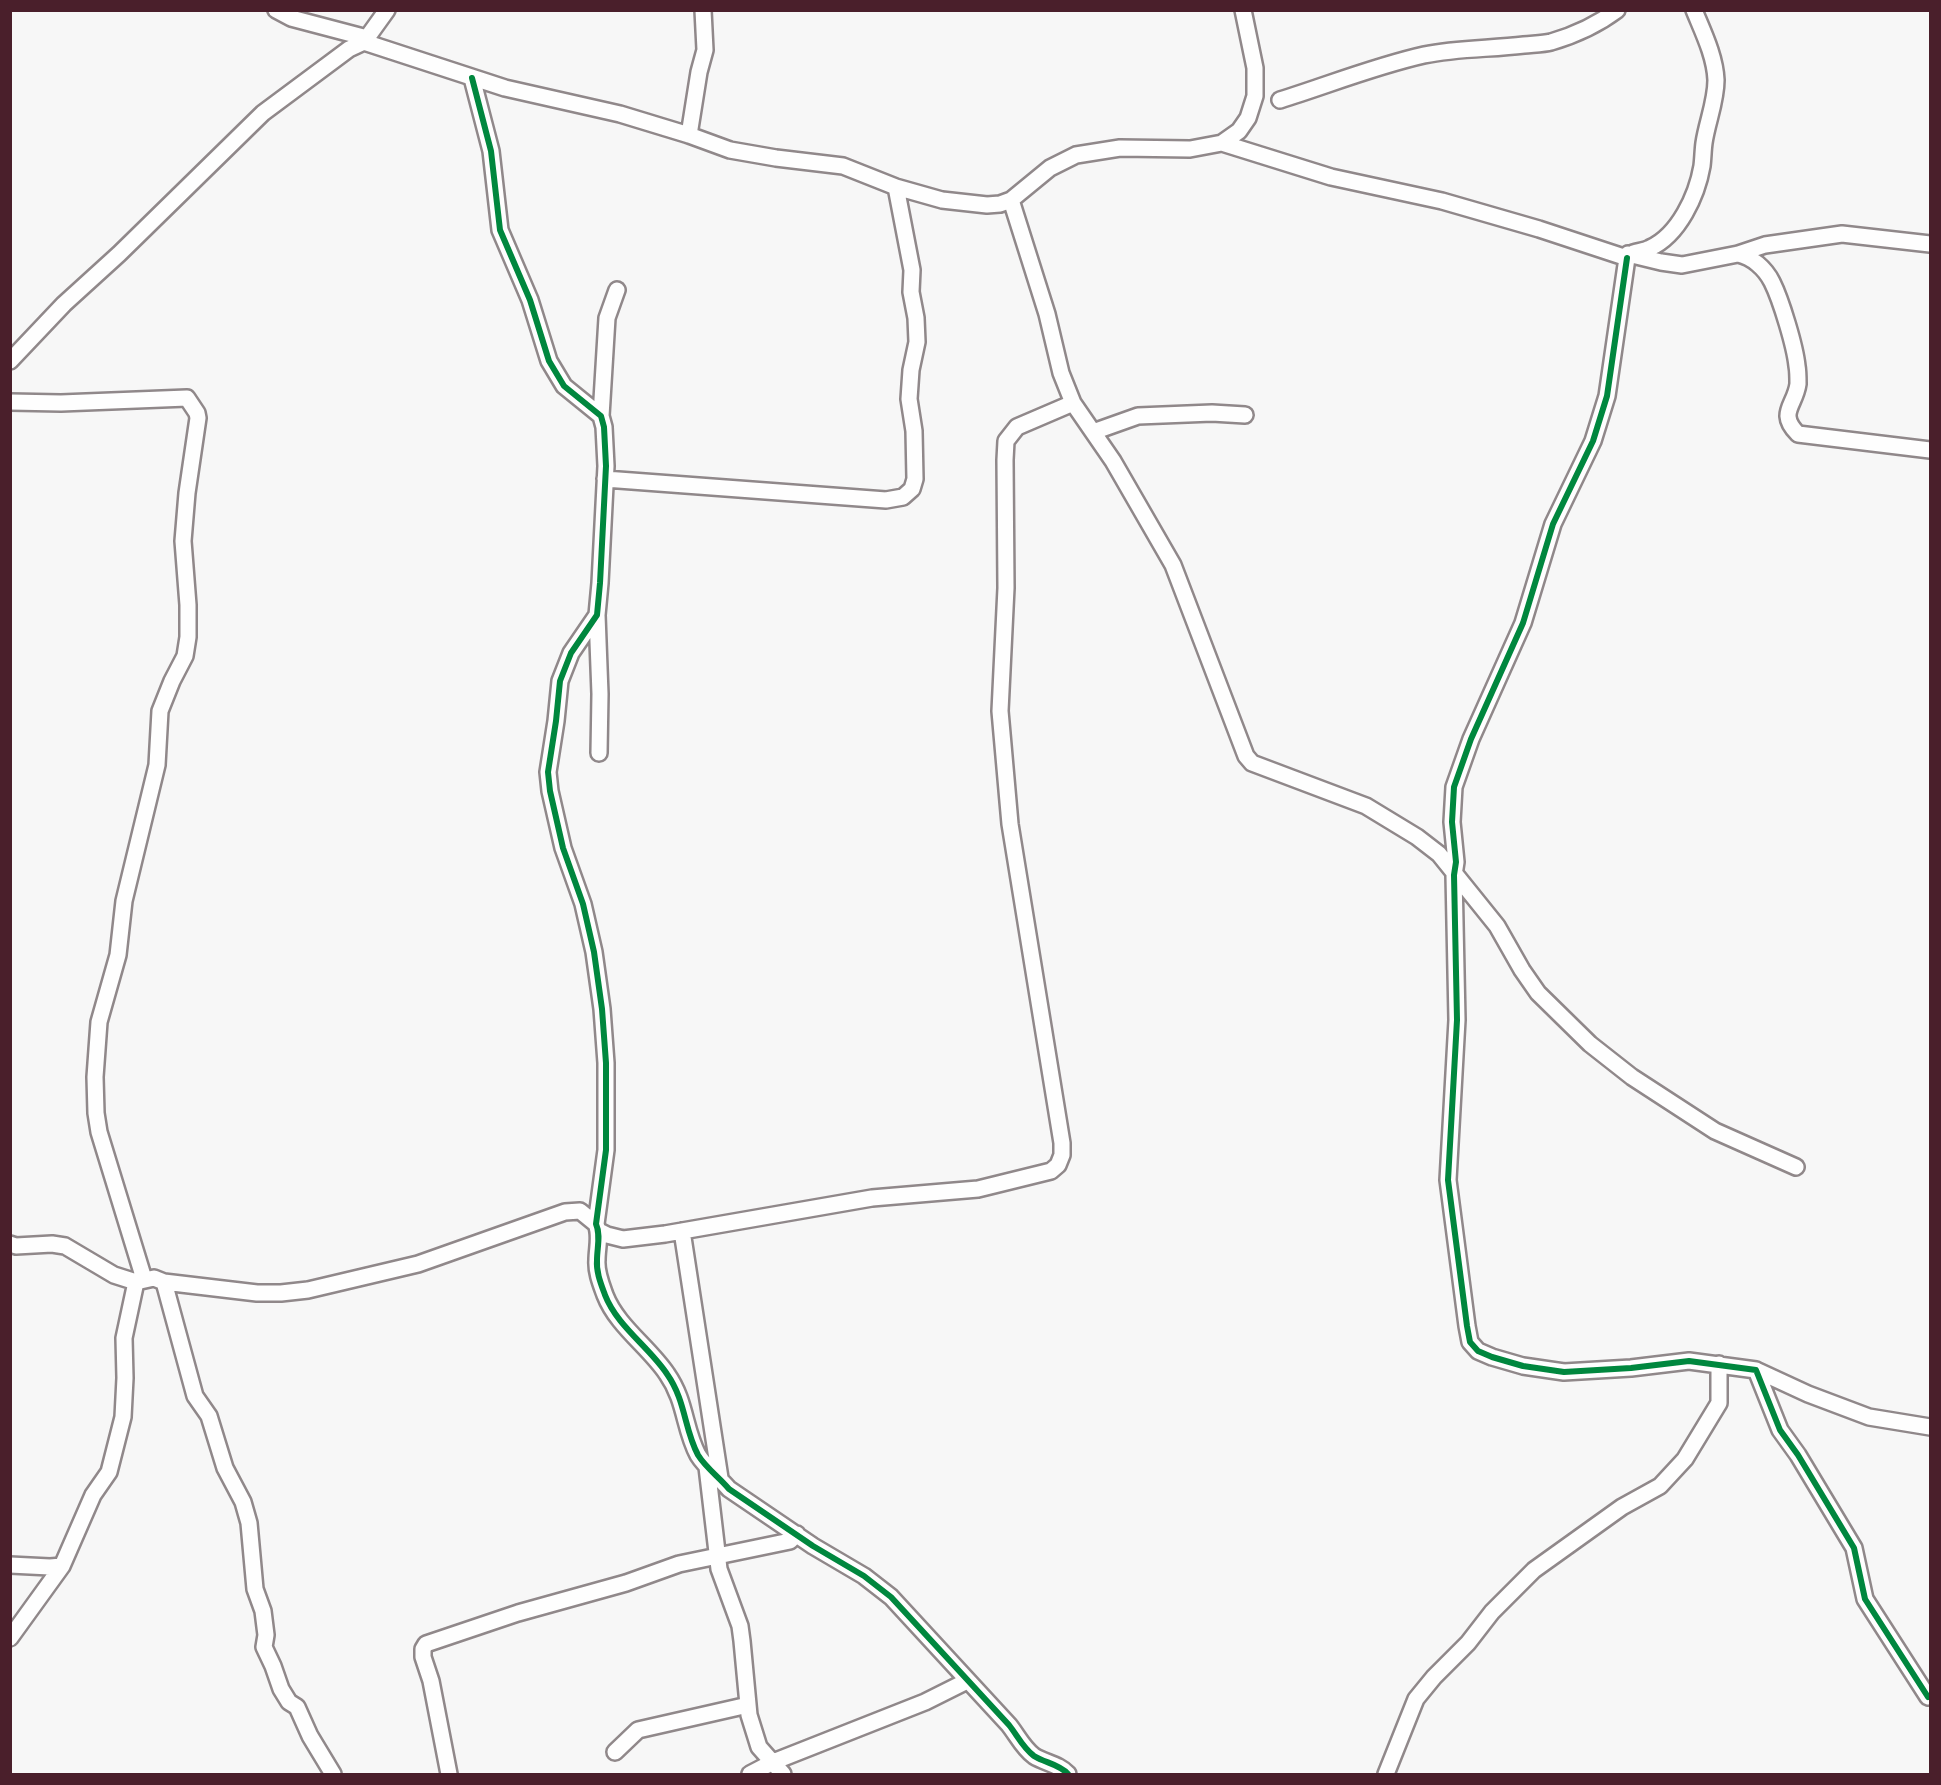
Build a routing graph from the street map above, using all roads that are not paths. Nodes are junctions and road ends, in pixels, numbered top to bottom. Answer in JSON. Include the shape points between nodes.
{"nodes":[{"id":1,"x":276,"y":10,"type":"edge"},
{"id":2,"x":387,"y":10,"type":"edge"},
{"id":3,"x":703,"y":10,"type":"edge"},
{"id":4,"x":1243,"y":10,"type":"edge"},
{"id":5,"x":1617,"y":10,"type":"edge"},
{"id":6,"x":1694,"y":10,"type":"edge"},
{"id":7,"x":366,"y":40,"type":"junction"},
{"id":8,"x":472,"y":78,"type":"junction"},
{"id":9,"x":1280,"y":100,"type":"dead end"},
{"id":10,"x":689,"y":135,"type":"junction"},
{"id":11,"x":1222,"y":143,"type":"junction"},
{"id":12,"x":896,"y":187,"type":"junction"},
{"id":13,"x":1011,"y":200,"type":"junction"},
{"id":14,"x":1930,"y":244,"type":"edge"},
{"id":15,"x":1738,"y":254,"type":"junction"},
{"id":16,"x":1627,"y":256,"type":"junction"},
{"id":17,"x":617,"y":290,"type":"dead end"},
{"id":18,"x":10,"y":361,"type":"edge"},
{"id":19,"x":10,"y":402,"type":"edge"},
{"id":20,"x":1073,"y":403,"type":"junction"},
{"id":21,"x":1245,"y":415,"type":"dead end"},
{"id":22,"x":601,"y":416,"type":"junction"},
{"id":23,"x":1093,"y":432,"type":"junction"},
{"id":24,"x":1930,"y":450,"type":"edge"},
{"id":25,"x":605,"y":479,"type":"junction"},
{"id":26,"x":597,"y":615,"type":"junction"},
{"id":27,"x":599,"y":753,"type":"dead end"},
{"id":28,"x":1454,"y":875,"type":"junction"},
{"id":29,"x":1796,"y":1167,"type":"dead end"},
{"id":30,"x":598,"y":1227,"type":"junction"},
{"id":31,"x":682,"y":1231,"type":"junction"},
{"id":32,"x":10,"y":1244,"type":"edge"},
{"id":33,"x":140,"y":1280,"type":"junction"},
{"id":34,"x":164,"y":1282,"type":"junction"},
{"id":35,"x":1719,"y":1364,"type":"junction"},
{"id":36,"x":1756,"y":1370,"type":"junction"},
{"id":37,"x":1930,"y":1427,"type":"edge"},
{"id":38,"x":707,"y":1467,"type":"junction"},
{"id":39,"x":720,"y":1478,"type":"junction"},
{"id":40,"x":797,"y":1534,"type":"junction"},
{"id":41,"x":718,"y":1556,"type":"junction"},
{"id":42,"x":10,"y":1564,"type":"edge"},
{"id":43,"x":62,"y":1566,"type":"junction"},
{"id":44,"x":10,"y":1638,"type":"edge"},
{"id":45,"x":967,"y":1681,"type":"junction"},
{"id":46,"x":1928,"y":1697,"type":"dead end"},
{"id":47,"x":748,"y":1705,"type":"junction"},
{"id":48,"x":615,"y":1752,"type":"dead end"},
{"id":49,"x":778,"y":1768,"type":"edge"},
{"id":50,"x":333,"y":1774,"type":"edge"},
{"id":51,"x":449,"y":1774,"type":"edge"},
{"id":52,"x":750,"y":1774,"type":"edge"},
{"id":53,"x":1068,"y":1774,"type":"edge"},
{"id":54,"x":1386,"y":1774,"type":"edge"}],
"edges":[{"from":1,"to":7,"type":"street"},
{"from":2,"to":7,"type":"street"},
{"from":3,"to":10,"type":"street","via":[[705,50]]},
{"from":4,"to":11,"type":"street","via":[[1255,68],[1255,96],[1239,131]]},
{"from":5,"to":9,"type":"street","via":[[1582,31],[1550,42],[1424,56],[1380,66]]},
{"from":6,"to":16,"type":"street","via":[[1707,42],[1716,82],[1697,184],[1684,215],[1670,234],[1649,249]]},
{"from":7,"to":8,"type":"street"},
{"from":7,"to":18,"type":"street","via":[[263,113]]},
{"from":8,"to":10,"type":"street"},
{"from":8,"to":22,"type":"street","via":[[490,151],[500,230],[530,300],[549,361],[564,386]]},
{"from":10,"to":12,"type":"street","via":[[729,150],[843,166]]},
{"from":11,"to":13,"type":"street","via":[[1190,149],[1120,148],[1076,155],[1050,168]]},
{"from":11,"to":16,"type":"street","via":[[1331,177],[1442,201]]},
{"from":12,"to":13,"type":"street","via":[[942,200],[987,205]]},
{"from":12,"to":25,"type":"street","via":[[912,270],[916,318],[917,342],[909,399],[914,431],[912,489],[903,497],[886,500]]},
{"from":13,"to":20,"type":"street"},
{"from":14,"to":15,"type":"street","via":[[1842,234],[1765,245]]},
{"from":15,"to":16,"type":"street","via":[[1682,265]]},
{"from":15,"to":24,"type":"street","via":[[1756,262],[1772,281],[1789,330],[1798,386],[1787,412],[1792,428],[1798,434]]},
{"from":16,"to":28,"type":"street","via":[[1607,396],[1593,441],[1553,524],[1523,623],[1454,787]]},
{"from":17,"to":22,"type":"street","via":[[607,318]]},
{"from":19,"to":33,"type":"street","via":[[187,398],[198,418],[183,541],[188,621],[185,656],[158,718],[157,765],[124,901],[118,955],[99,1022],[95,1077],[99,1132]]},
{"from":20,"to":23,"type":"street"},
{"from":20,"to":31,"type":"street","via":[[1017,427],[1006,441],[1006,588],[1000,711],[1010,824],[1062,1143],[1058,1165],[1038,1176],[978,1189],[872,1198]]},
{"from":21,"to":23,"type":"street","via":[[1138,416]]},
{"from":22,"to":25,"type":"street"},
{"from":23,"to":28,"type":"street","via":[[1173,565],[1246,756],[1252,763],[1366,806],[1417,837],[1438,854]]},
{"from":25,"to":26,"type":"street"},
{"from":26,"to":27,"type":"street"},
{"from":26,"to":30,"type":"street","via":[[571,653],[560,681],[548,772],[563,848],[583,904],[594,952],[602,1009],[606,1150]]},
{"from":28,"to":29,"type":"street","via":[[1497,926],[1538,993],[1590,1044],[1632,1077],[1715,1131]]},
{"from":28,"to":35,"type":"street","via":[[1457,1020],[1448,1180],[1470,1342],[1492,1358],[1564,1372],[1689,1361]]},
{"from":30,"to":31,"type":"street","via":[[607,1235],[623,1239]]},
{"from":30,"to":34,"type":"street","via":[[580,1211],[565,1212],[418,1264],[290,1292],[257,1293]]},
{"from":30,"to":38,"type":"street","via":[[597,1262],[606,1299],[676,1387],[694,1445]]},
{"from":31,"to":39,"type":"street"},
{"from":32,"to":33,"type":"street","via":[[65,1246],[114,1275]]},
{"from":33,"to":34,"type":"street","via":[[154,1278]]},
{"from":33,"to":43,"type":"street","via":[[124,1338],[123,1416],[109,1472],[93,1496]]},
{"from":34,"to":50,"type":"street","via":[[195,1396],[209,1416],[225,1468],[246,1512],[255,1589],[266,1635],[264,1647],[280,1689],[297,1707]]},
{"from":35,"to":36,"type":"street"},
{"from":35,"to":54,"type":"street","via":[[1719,1403],[1685,1459],[1660,1485],[1622,1507],[1534,1570],[1492,1612],[1416,1699]]},
{"from":36,"to":37,"type":"street","via":[[1869,1417]]},
{"from":36,"to":46,"type":"street","via":[[1780,1430],[1854,1548],[1865,1599]]},
{"from":38,"to":39,"type":"street"},
{"from":38,"to":41,"type":"street"},
{"from":39,"to":40,"type":"street","via":[[729,1489]]},
{"from":40,"to":41,"type":"street","via":[[790,1541]]},
{"from":40,"to":45,"type":"street","via":[[891,1597]]},
{"from":41,"to":47,"type":"street","via":[[740,1626]]},
{"from":41,"to":51,"type":"street","via":[[679,1564],[426,1644],[423,1657]]},
{"from":42,"to":43,"type":"street"},
{"from":43,"to":44,"type":"street"},
{"from":45,"to":49,"type":"street"},
{"from":45,"to":53,"type":"street","via":[[1030,1753]]},
{"from":47,"to":48,"type":"street","via":[[638,1730]]},
{"from":47,"to":49,"type":"street","via":[[759,1747]]},
{"from":49,"to":52,"type":"street"}]}
